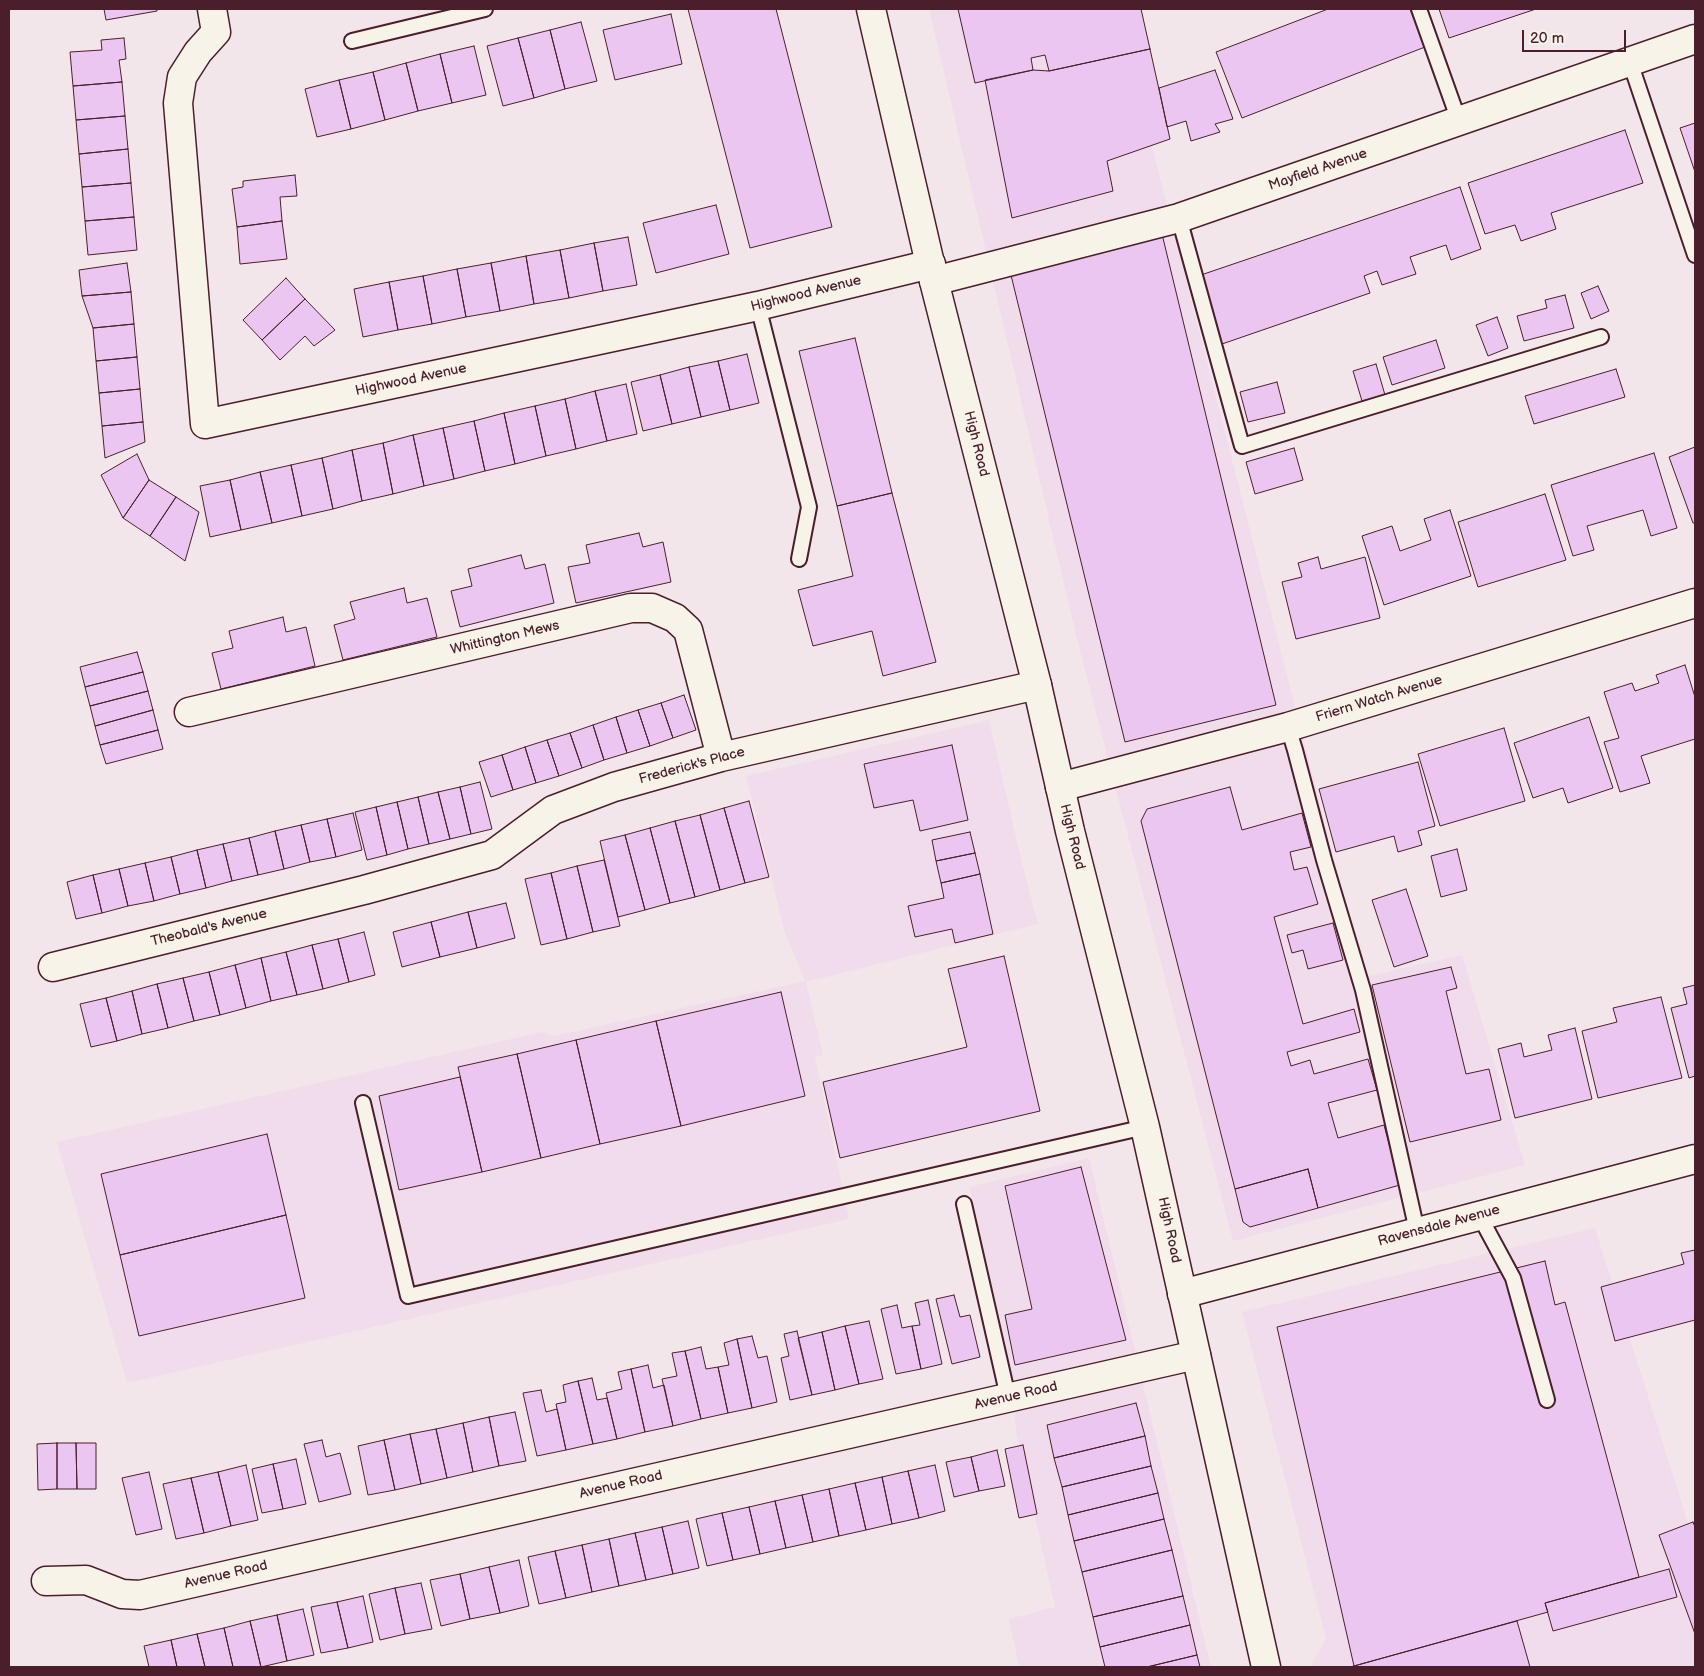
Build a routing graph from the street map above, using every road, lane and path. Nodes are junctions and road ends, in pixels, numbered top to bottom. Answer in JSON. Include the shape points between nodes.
{"nodes":[{"id":1,"x":212,"y":9,"type":"edge"},
{"id":2,"x":485,"y":9,"type":"edge"},
{"id":3,"x":871,"y":9,"type":"edge"},
{"id":4,"x":1419,"y":9,"type":"edge"},
{"id":5,"x":1695,"y":39,"type":"edge"},
{"id":6,"x":352,"y":41,"type":"dead end"},
{"id":7,"x":1630,"y":62,"type":"junction"},
{"id":8,"x":1459,"y":121,"type":"junction"},
{"id":9,"x":1179,"y":218,"type":"junction"},
{"id":10,"x":1695,"y":254,"type":"edge"},
{"id":11,"x":933,"y":273,"type":"junction"},
{"id":12,"x":758,"y":306,"type":"junction"},
{"id":13,"x":1601,"y":337,"type":"dead end"},
{"id":14,"x":799,"y":559,"type":"dead end"},
{"id":15,"x":1695,"y":603,"type":"edge"},
{"id":16,"x":1037,"y":685,"type":"junction"},
{"id":17,"x":189,"y":712,"type":"dead end"},
{"id":18,"x":1288,"y":727,"type":"junction"},
{"id":19,"x":721,"y":757,"type":"junction"},
{"id":20,"x":1060,"y":787,"type":"junction"},
{"id":21,"x":364,"y":890,"type":"joint"},
{"id":22,"x":53,"y":967,"type":"dead end"},
{"id":23,"x":364,"y":1103,"type":"dead end"},
{"id":24,"x":1145,"y":1127,"type":"junction"},
{"id":25,"x":1695,"y":1159,"type":"edge"},
{"id":26,"x":964,"y":1204,"type":"dead end"},
{"id":27,"x":1478,"y":1215,"type":"junction"},
{"id":28,"x":1417,"y":1231,"type":"junction"},
{"id":29,"x":1182,"y":1294,"type":"junction"},
{"id":30,"x":1196,"y":1355,"type":"junction"},
{"id":31,"x":1008,"y":1397,"type":"junction"},
{"id":32,"x":1547,"y":1400,"type":"dead end"},
{"id":33,"x":46,"y":1581,"type":"dead end"},
{"id":34,"x":1266,"y":1667,"type":"edge"}],
"edges":[{"from":1,"to":12,"type":"street","name":"Highwood Avenue","via":[[216,32],[182,76],[178,103],[205,424]]},
{"from":2,"to":6,"type":"lane"},
{"from":3,"to":11,"type":"street","name":"High Road"},
{"from":4,"to":8,"type":"lane"},
{"from":5,"to":7,"type":"street","name":"Mayfield Avenue"},
{"from":7,"to":8,"type":"street","name":"Mayfield Avenue"},
{"from":7,"to":10,"type":"lane"},
{"from":8,"to":9,"type":"street","name":"Mayfield Avenue"},
{"from":9,"to":11,"type":"street","name":"Mayfield Avenue"},
{"from":9,"to":13,"type":"lane","via":[[1242,446]]},
{"from":11,"to":12,"type":"street","name":"Highwood Avenue"},
{"from":11,"to":16,"type":"street","name":"High Road"},
{"from":12,"to":14,"type":"lane","via":[[809,507]]},
{"from":15,"to":18,"type":"street","name":"Friern Watch Avenue"},
{"from":16,"to":19,"type":"street","name":"Frederick's Place"},
{"from":16,"to":20,"type":"street","name":"High Road"},
{"from":17,"to":19,"type":"street","name":"Whittington Mews","via":[[631,608],[652,608],[675,618],[688,630]]},
{"from":18,"to":20,"type":"street","name":"Friern Watch Avenue"},
{"from":18,"to":28,"type":"lane","via":[[1363,990]]},
{"from":19,"to":21,"type":"street","name":"Frederick's Place","via":[[614,787],[553,810],[492,855]]},
{"from":20,"to":24,"type":"street","name":"High Road"},
{"from":21,"to":22,"type":"street","name":"Theobald's Avenue"},
{"from":23,"to":24,"type":"lane","via":[[408,1296]]},
{"from":24,"to":29,"type":"street","name":"High Road"},
{"from":25,"to":27,"type":"street","name":"Ravensdale Avenue"},
{"from":26,"to":31,"type":"lane"},
{"from":27,"to":28,"type":"street","name":"Ravensdale Avenue"},
{"from":27,"to":32,"type":"lane","via":[[1513,1278]]},
{"from":28,"to":29,"type":"street","name":"Ravensdale Avenue"},
{"from":29,"to":30,"type":"street","name":"High Road"},
{"from":30,"to":31,"type":"street","name":"Avenue Road"},
{"from":30,"to":34,"type":"street","name":"High Road"},
{"from":31,"to":33,"type":"street","name":"Avenue Road","via":[[140,1595],[122,1594],[86,1580]]}]}
